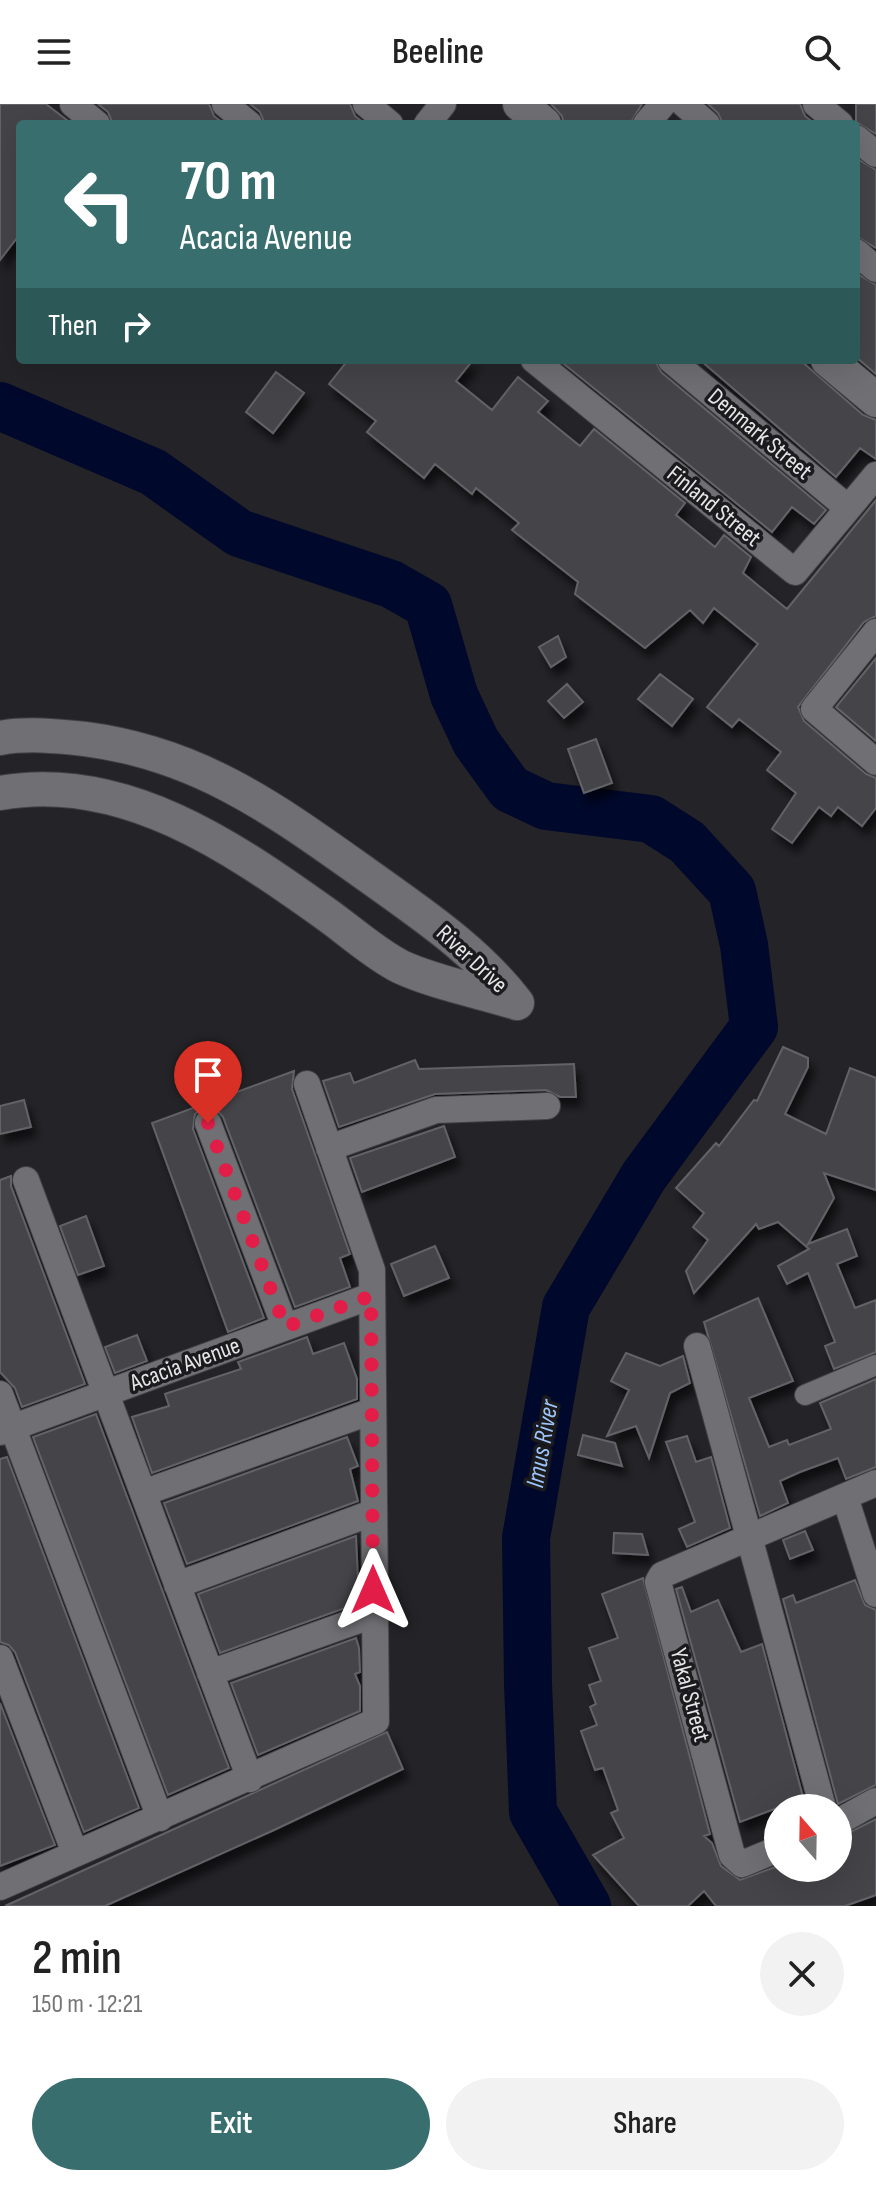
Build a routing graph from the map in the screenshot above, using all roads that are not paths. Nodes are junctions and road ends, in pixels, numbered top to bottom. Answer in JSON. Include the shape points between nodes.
{"nodes":[{"id":1,"x":73,"y":104,"type":"edge"},
{"id":2,"x":225,"y":104,"type":"edge"},
{"id":3,"x":366,"y":104,"type":"edge"},
{"id":4,"x":443,"y":104,"type":"edge"},
{"id":5,"x":520,"y":104,"type":"edge"},
{"id":6,"x":663,"y":104,"type":"edge"},
{"id":7,"x":684,"y":104,"type":"edge"},
{"id":8,"x":816,"y":104,"type":"edge"},
{"id":9,"x":92,"y":120,"type":"edge"},
{"id":10,"x":244,"y":120,"type":"edge"},
{"id":11,"x":385,"y":120,"type":"edge"},
{"id":12,"x":430,"y":120,"type":"edge"},
{"id":13,"x":539,"y":120,"type":"edge"},
{"id":14,"x":649,"y":120,"type":"edge"},
{"id":15,"x":702,"y":120,"type":"edge"},
{"id":16,"x":835,"y":120,"type":"edge"},
{"id":17,"x":860,"y":141,"type":"edge"},
{"id":18,"x":876,"y":154,"type":"edge"},
{"id":19,"x":860,"y":255,"type":"edge"},
{"id":20,"x":876,"y":269,"type":"edge"},
{"id":21,"x":539,"y":364,"type":"edge"},
{"id":22,"x":676,"y":364,"type":"edge"},
{"id":23,"x":833,"y":364,"type":"edge"},
{"id":24,"x":876,"y":400,"type":"edge"},
{"id":25,"x":876,"y":475,"type":"edge"},
{"id":26,"x":848,"y":508,"type":"junction"},
{"id":27,"x":874,"y":639,"type":"edge"},
{"id":28,"x":0,"y":738,"type":"edge"},
{"id":29,"x":876,"y":762,"type":"edge"},
{"id":30,"x":0,"y":793,"type":"edge"},
{"id":31,"x":307,"y":1084,"type":"dead end"},
{"id":32,"x":547,"y":1106,"type":"dead end"},
{"id":33,"x":208,"y":1123,"type":"dead end"},
{"id":34,"x":329,"y":1148,"type":"junction"},
{"id":35,"x":26,"y":1180,"type":"dead end"},
{"id":36,"x":371,"y":1296,"type":"junction"},
{"id":37,"x":285,"y":1327,"type":"junction"},
{"id":38,"x":697,"y":1346,"type":"dead end"},
{"id":39,"x":876,"y":1365,"type":"edge"},
{"id":40,"x":105,"y":1393,"type":"junction"},
{"id":41,"x":0,"y":1394,"type":"edge"},
{"id":42,"x":805,"y":1395,"type":"dead end"},
{"id":43,"x":372,"y":1411,"type":"junction"},
{"id":44,"x":6,"y":1430,"type":"edge"},
{"id":45,"x":876,"y":1483,"type":"edge"},
{"id":46,"x":143,"y":1493,"type":"junction"},
{"id":47,"x":845,"y":1497,"type":"junction"},
{"id":48,"x":372,"y":1513,"type":"junction"},
{"id":49,"x":748,"y":1538,"type":"junction"},
{"id":50,"x":177,"y":1585,"type":"junction"},
{"id":51,"x":876,"y":1594,"type":"edge"},
{"id":52,"x":373,"y":1615,"type":"junction"},
{"id":53,"x":0,"y":1658,"type":"edge"},
{"id":54,"x":210,"y":1673,"type":"junction"},
{"id":55,"x":250,"y":1779,"type":"junction"},
{"id":56,"x":819,"y":1794,"type":"edge"},
{"id":57,"x":876,"y":1801,"type":"edge"},
{"id":58,"x":852,"y":1814,"type":"edge"},
{"id":59,"x":160,"y":1818,"type":"junction"},
{"id":60,"x":75,"y":1853,"type":"junction"},
{"id":61,"x":764,"y":1855,"type":"edge"},
{"id":62,"x":0,"y":1887,"type":"edge"}],
"edges":[{"from":1,"to":9,"type":"street"},
{"from":2,"to":10,"type":"street"},
{"from":3,"to":11,"type":"street"},
{"from":4,"to":12,"type":"street"},
{"from":5,"to":13,"type":"street"},
{"from":6,"to":14,"type":"street"},
{"from":7,"to":15,"type":"street"},
{"from":8,"to":16,"type":"street"},
{"from":17,"to":18,"type":"street"},
{"from":19,"to":20,"type":"street"},
{"from":21,"to":26,"type":"street","name":"Finland Street","via":[[795,572]]},
{"from":22,"to":26,"type":"street","name":"Denmark Street"},
{"from":23,"to":24,"type":"street"},
{"from":25,"to":26,"type":"street","name":"Finland Street"},
{"from":27,"to":29,"type":"street","via":[[814,709]]},
{"from":28,"to":30,"type":"street","name":"River Drive","via":[[61,736],[113,742],[199,767],[282,814],[428,918],[478,959],[517,1003],[400,966],[241,855],[164,814],[56,790]]},
{"from":31,"to":34,"type":"street"},
{"from":32,"to":34,"type":"street","via":[[436,1110]]},
{"from":33,"to":37,"type":"street"},
{"from":34,"to":36,"type":"street","via":[[372,1270]]},
{"from":35,"to":40,"type":"street"},
{"from":36,"to":37,"type":"street","name":"Acacia Avenue"},
{"from":36,"to":43,"type":"street"},
{"from":37,"to":40,"type":"street","name":"Acacia Avenue"},
{"from":38,"to":49,"type":"street"},
{"from":39,"to":42,"type":"street"},
{"from":40,"to":44,"type":"street","name":"Acacia Avenue"},
{"from":40,"to":46,"type":"street"},
{"from":41,"to":44,"type":"street"},
{"from":43,"to":46,"type":"street"},
{"from":43,"to":48,"type":"street"},
{"from":44,"to":59,"type":"street"},
{"from":45,"to":47,"type":"street"},
{"from":46,"to":50,"type":"street"},
{"from":47,"to":49,"type":"street"},
{"from":47,"to":51,"type":"street"},
{"from":48,"to":50,"type":"street"},
{"from":48,"to":52,"type":"street"},
{"from":49,"to":56,"type":"street"},
{"from":49,"to":61,"type":"street","name":"Yakal Street","via":[[662,1575],[658,1582],[732,1855],[742,1864]]},
{"from":50,"to":54,"type":"street"},
{"from":52,"to":54,"type":"street"},
{"from":52,"to":55,"type":"street","via":[[376,1721]]},
{"from":53,"to":60,"type":"street"},
{"from":54,"to":55,"type":"street"},
{"from":55,"to":59,"type":"street"},
{"from":57,"to":58,"type":"street"},
{"from":59,"to":60,"type":"street"},
{"from":60,"to":62,"type":"street"}]}
